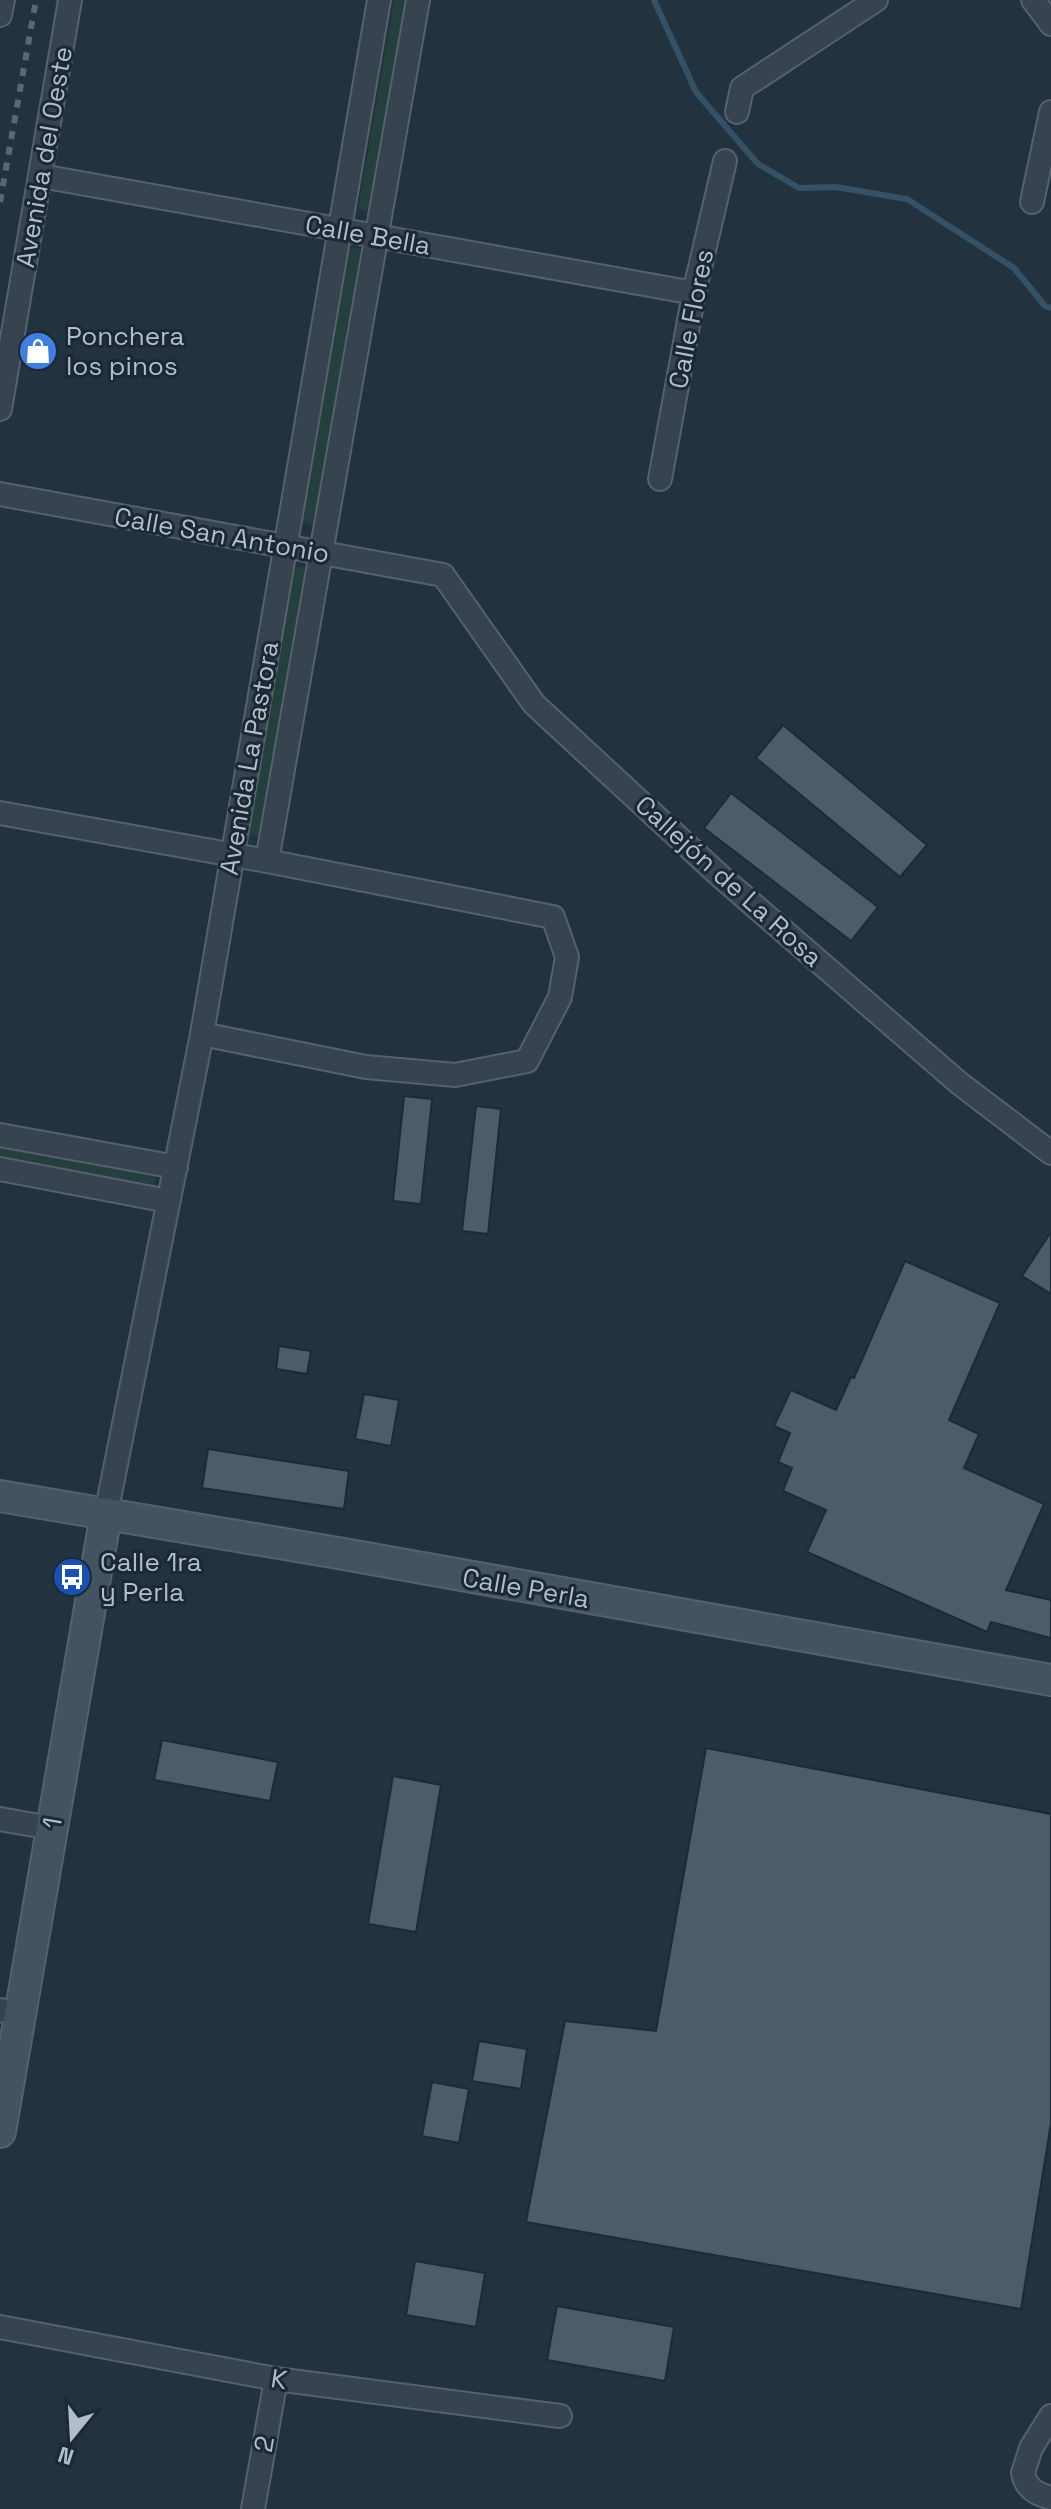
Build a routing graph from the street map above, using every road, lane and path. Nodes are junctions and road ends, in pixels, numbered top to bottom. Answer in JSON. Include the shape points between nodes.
{"nodes":[{"id":1,"x":3,"y":0,"type":"edge"},
{"id":2,"x":70,"y":0,"type":"edge"},
{"id":3,"x":379,"y":0,"type":"edge"},
{"id":4,"x":418,"y":0,"type":"edge"},
{"id":5,"x":876,"y":0,"type":"edge"},
{"id":6,"x":1033,"y":0,"type":"edge"},
{"id":7,"x":0,"y":15,"type":"edge"},
{"id":8,"x":1051,"y":24,"type":"edge"},
{"id":9,"x":737,"y":112,"type":"dead end"},
{"id":10,"x":1051,"y":112,"type":"edge"},
{"id":11,"x":725,"y":161,"type":"dead end"},
{"id":12,"x":41,"y":176,"type":"junction"},
{"id":13,"x":1032,"y":202,"type":"dead end"},
{"id":14,"x":340,"y":230,"type":"junction"},
{"id":15,"x":376,"y":237,"type":"junction"},
{"id":16,"x":694,"y":293,"type":"junction"},
{"id":17,"x":0,"y":409,"type":"edge"},
{"id":18,"x":660,"y":479,"type":"dead end"},
{"id":19,"x":0,"y":494,"type":"edge"},
{"id":20,"x":286,"y":546,"type":"junction"},
{"id":21,"x":321,"y":553,"type":"junction"},
{"id":22,"x":443,"y":575,"type":"joint"},
{"id":23,"x":0,"y":813,"type":"edge"},
{"id":24,"x":233,"y":855,"type":"junction"},
{"id":25,"x":267,"y":861,"type":"junction"},
{"id":26,"x":202,"y":1034,"type":"junction"},
{"id":27,"x":0,"y":1135,"type":"edge"},
{"id":28,"x":1051,"y":1153,"type":"edge"},
{"id":29,"x":176,"y":1167,"type":"junction"},
{"id":30,"x":0,"y":1169,"type":"edge"},
{"id":31,"x":168,"y":1201,"type":"junction"},
{"id":32,"x":0,"y":1496,"type":"edge"},
{"id":33,"x":106,"y":1514,"type":"junction"},
{"id":34,"x":1051,"y":1680,"type":"edge"},
{"id":35,"x":0,"y":1819,"type":"edge"},
{"id":36,"x":51,"y":1828,"type":"junction"},
{"id":37,"x":10,"y":2012,"type":"edge"},
{"id":38,"x":0,"y":2132,"type":"edge"},
{"id":39,"x":0,"y":2327,"type":"edge"},
{"id":40,"x":276,"y":2379,"type":"junction"},
{"id":41,"x":560,"y":2416,"type":"dead end"},
{"id":42,"x":1051,"y":2416,"type":"edge"},
{"id":43,"x":1045,"y":2496,"type":"edge"},
{"id":44,"x":253,"y":2509,"type":"edge"}],
"edges":[{"from":1,"to":7,"type":"street"},
{"from":2,"to":12,"type":"street","name":"Avenida del Oeste"},
{"from":3,"to":14,"type":"street","name":"Avenida La Pastora"},
{"from":4,"to":15,"type":"street","name":"Avenida La Pastora"},
{"from":5,"to":9,"type":"street","via":[[742,88]]},
{"from":6,"to":8,"type":"street"},
{"from":10,"to":13,"type":"street"},
{"from":11,"to":16,"type":"street","name":"Calle Flores"},
{"from":12,"to":14,"type":"street","name":"Calle Bella"},
{"from":12,"to":17,"type":"street","name":"Avenida del Oeste"},
{"from":14,"to":15,"type":"street","name":"Calle Bella"},
{"from":14,"to":20,"type":"street","name":"Avenida La Pastora"},
{"from":15,"to":16,"type":"street","name":"Calle Bella"},
{"from":15,"to":21,"type":"street","name":"Avenida La Pastora"},
{"from":16,"to":18,"type":"street","name":"Calle Flores"},
{"from":19,"to":20,"type":"street","name":"Calle San Antonio"},
{"from":20,"to":21,"type":"street","name":"Calle San Antonio"},
{"from":20,"to":24,"type":"street","name":"Avenida La Pastora"},
{"from":21,"to":22,"type":"street","name":"Calle San Antonio"},
{"from":21,"to":25,"type":"street","name":"Avenida La Pastora"},
{"from":22,"to":28,"type":"street","name":"Callejón de La Rosa","via":[[534,704],[755,907],[959,1083]]},
{"from":23,"to":24,"type":"street"},
{"from":24,"to":25,"type":"street"},
{"from":24,"to":26,"type":"street","name":"Avenida La Pastora"},
{"from":25,"to":26,"type":"street","via":[[553,917],[567,957],[560,997],[527,1061],[455,1075],[381,1069]]},
{"from":26,"to":29,"type":"street","name":"Avenida La Pastora"},
{"from":27,"to":29,"type":"street"},
{"from":29,"to":31,"type":"street","name":"Avenida La Pastora"},
{"from":30,"to":31,"type":"street"},
{"from":31,"to":33,"type":"street","name":"Avenida La Pastora"},
{"from":32,"to":33,"type":"main road","name":"Calle Perla"},
{"from":33,"to":34,"type":"main road","name":"Calle Perla"},
{"from":33,"to":36,"type":"main road","name":"1"},
{"from":35,"to":36,"type":"street"},
{"from":36,"to":37,"type":"main road","name":"1"},
{"from":37,"to":38,"type":"main road","name":"1"},
{"from":39,"to":40,"type":"street","name":"K"},
{"from":40,"to":41,"type":"street","name":"K"},
{"from":40,"to":44,"type":"street","name":"2"},
{"from":42,"to":43,"type":"street","via":[[1023,2473],[1026,2483]]}]}
